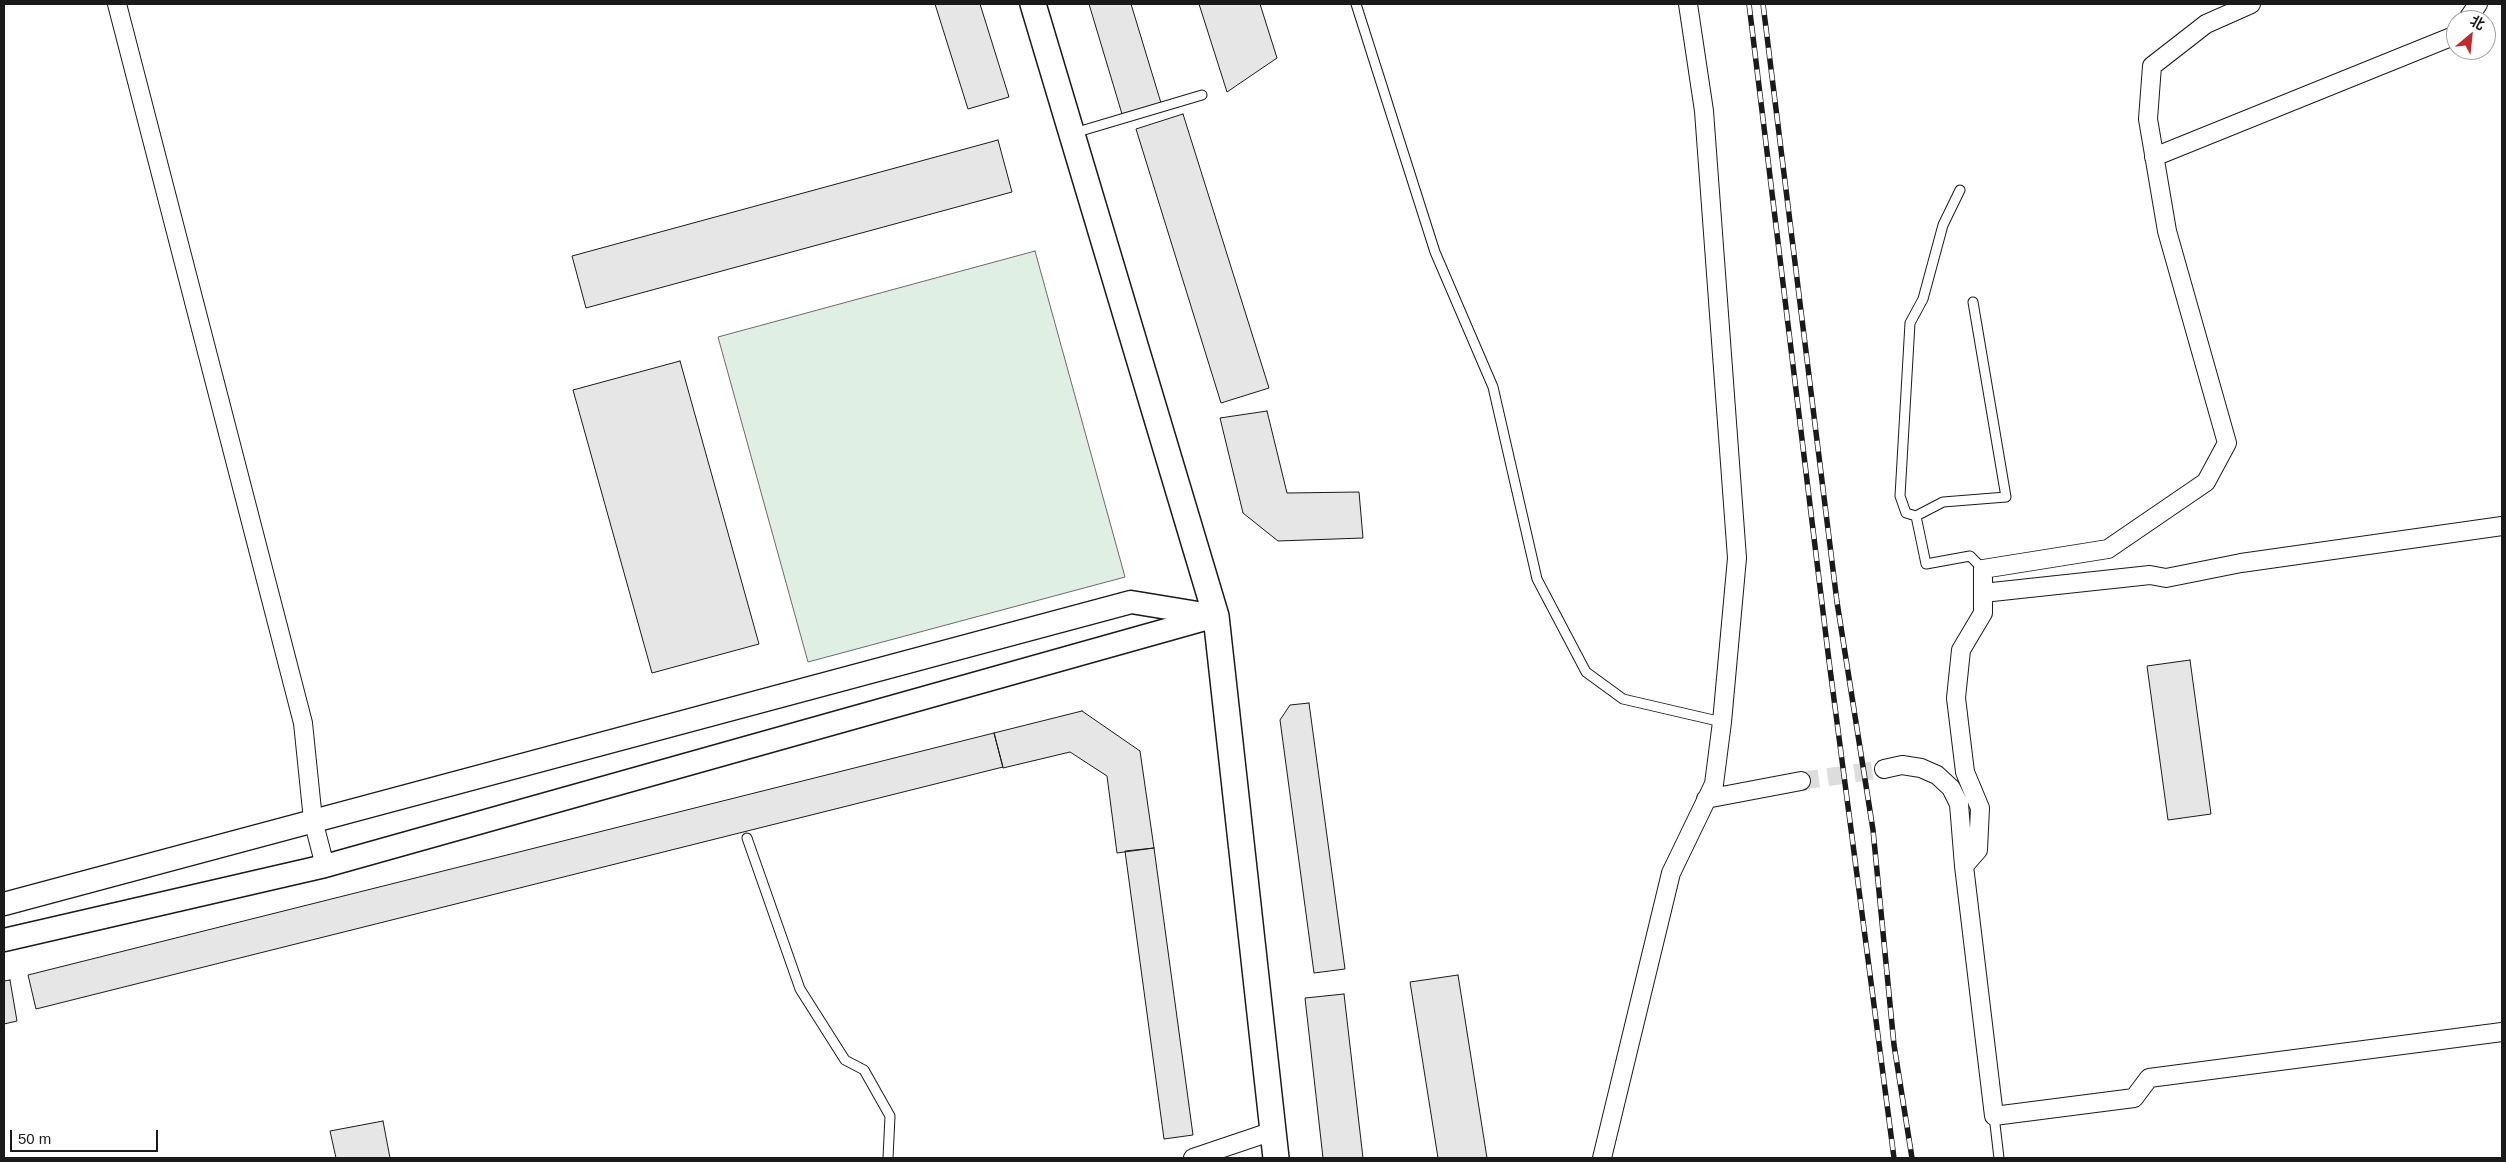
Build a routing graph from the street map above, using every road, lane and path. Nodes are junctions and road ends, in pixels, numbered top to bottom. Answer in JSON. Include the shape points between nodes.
{"nodes":[{"id":1,"x":117,"y":4,"type":"edge"},
{"id":2,"x":1033,"y":4,"type":"edge"},
{"id":3,"x":1356,"y":4,"type":"edge"},
{"id":4,"x":1688,"y":4,"type":"edge"},
{"id":5,"x":2251,"y":4,"type":"edge"},
{"id":6,"x":2446,"y":39,"type":"edge"},
{"id":7,"x":1202,"y":95,"type":"dead end"},
{"id":8,"x":1072,"y":134,"type":"junction"},
{"id":9,"x":2154,"y":157,"type":"junction"},
{"id":10,"x":1960,"y":190,"type":"dead end"},
{"id":11,"x":1973,"y":302,"type":"dead end"},
{"id":12,"x":1916,"y":516,"type":"junction"},
{"id":13,"x":2502,"y":526,"type":"edge"},
{"id":14,"x":1982,"y":569,"type":"junction"},
{"id":15,"x":1983,"y":593,"type":"junction"},
{"id":16,"x":1216,"y":616,"type":"junction"},
{"id":17,"x":1722,"y":722,"type":"junction"},
{"id":18,"x":1884,"y":769,"type":"tunnel mouth"},
{"id":19,"x":1801,"y":781,"type":"tunnel mouth"},
{"id":20,"x":1706,"y":799,"type":"junction"},
{"id":21,"x":313,"y":820,"type":"junction"},
{"id":22,"x":747,"y":838,"type":"dead end"},
{"id":23,"x":325,"y":866,"type":"junction"},
{"id":24,"x":1964,"y":866,"type":"junction"},
{"id":25,"x":4,"y":904,"type":"edge"},
{"id":26,"x":4,"y":940,"type":"edge"},
{"id":27,"x":2502,"y":1032,"type":"edge"},
{"id":28,"x":1994,"y":1116,"type":"junction"},
{"id":29,"x":1273,"y":1131,"type":"junction"},
{"id":30,"x":888,"y":1158,"type":"edge"},
{"id":31,"x":1192,"y":1158,"type":"edge"},
{"id":32,"x":1276,"y":1158,"type":"edge"},
{"id":33,"x":1602,"y":1158,"type":"edge"},
{"id":34,"x":1999,"y":1158,"type":"edge"}],
"edges":[{"from":1,"to":21,"type":"street","via":[[303,722]]},
{"from":2,"to":8,"type":"main road"},
{"from":3,"to":17,"type":"lane","via":[[1435,252],[1493,387],[1537,579],[1586,672],[1623,698]]},
{"from":4,"to":17,"type":"street","via":[[1704,110],[1737,558]]},
{"from":5,"to":9,"type":"street","via":[[2206,24],[2152,66],[2148,119]]},
{"from":6,"to":9,"type":"street"},
{"from":7,"to":8,"type":"lane"},
{"from":8,"to":16,"type":"main road"},
{"from":9,"to":14,"type":"street","via":[[2167,231],[2227,443],[2206,482],[2108,549]]},
{"from":10,"to":12,"type":"lane","via":[[1943,225],[1923,299],[1910,323],[1900,496],[1906,514]]},
{"from":11,"to":12,"type":"lane","via":[[2006,497],[1943,502]]},
{"from":12,"to":14,"type":"lane","via":[[1926,564],[1970,556]]},
{"from":13,"to":15,"type":"street","via":[[2241,563],[2166,578],[2150,576]]},
{"from":14,"to":15,"type":"street"},
{"from":15,"to":24,"type":"street","via":[[1983,613],[1961,650],[1956,698],[1965,772],[1980,808],[1978,850]]},
{"from":16,"to":21,"type":"street","via":[[1131,602]]},
{"from":16,"to":23,"type":"street"},
{"from":16,"to":29,"type":"main road"},
{"from":17,"to":20,"type":"street","via":[[1714,784]]},
{"from":18,"to":24,"type":"street","via":[[1902,765],[1920,768],[1937,775],[1951,788],[1959,804]]},
{"from":19,"to":20,"type":"street"},
{"from":20,"to":33,"type":"street","via":[[1672,873]]},
{"from":21,"to":23,"type":"street"},
{"from":21,"to":25,"type":"street"},
{"from":22,"to":30,"type":"lane","via":[[800,989],[845,1060],[864,1070],[890,1116]]},
{"from":23,"to":26,"type":"street"},
{"from":24,"to":28,"type":"street"},
{"from":27,"to":28,"type":"street","via":[[2149,1078],[2134,1098]]},
{"from":28,"to":34,"type":"lane"},
{"from":29,"to":31,"type":"street"},
{"from":29,"to":32,"type":"main road"}]}
